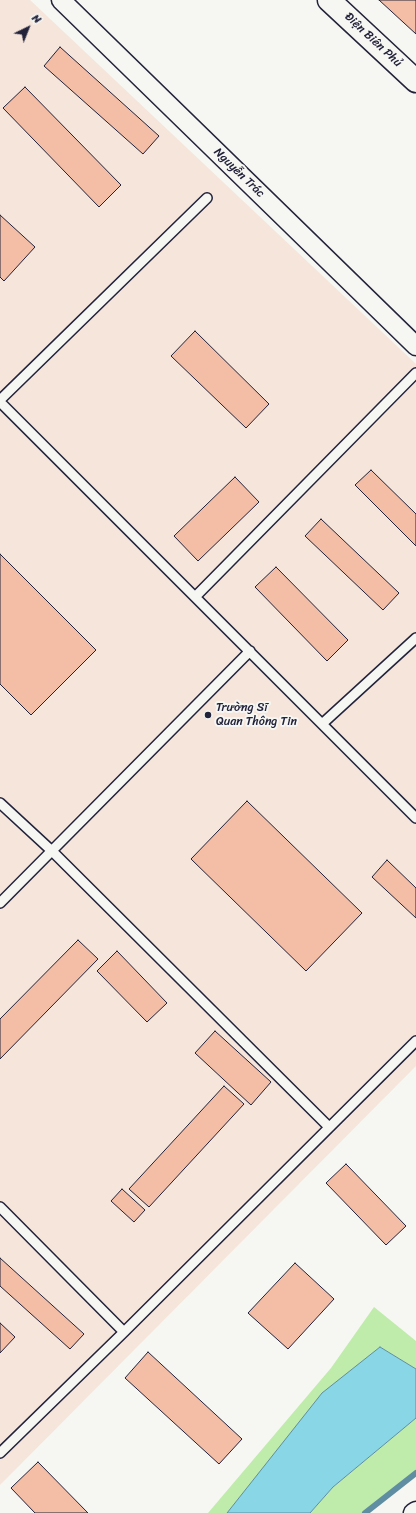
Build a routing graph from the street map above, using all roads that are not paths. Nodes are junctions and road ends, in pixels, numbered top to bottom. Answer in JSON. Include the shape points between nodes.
{"nodes":[{"id":1,"x":61,"y":0,"type":"edge"},
{"id":2,"x":335,"y":2,"type":"edge"},
{"id":3,"x":416,"y":81,"type":"edge"},
{"id":4,"x":207,"y":198,"type":"dead end"},
{"id":5,"x":416,"y":346,"type":"edge"},
{"id":6,"x":416,"y":373,"type":"edge"},
{"id":7,"x":0,"y":401,"type":"edge"},
{"id":8,"x":196,"y":596,"type":"junction"},
{"id":9,"x":416,"y":638,"type":"edge"},
{"id":10,"x":250,"y":651,"type":"junction"},
{"id":11,"x":322,"y":724,"type":"junction"},
{"id":12,"x":0,"y":803,"type":"edge"},
{"id":13,"x":416,"y":818,"type":"edge"},
{"id":14,"x":53,"y":852,"type":"junction"},
{"id":15,"x":0,"y":903,"type":"edge"},
{"id":16,"x":416,"y":1041,"type":"edge"},
{"id":17,"x":329,"y":1127,"type":"junction"},
{"id":18,"x":0,"y":1207,"type":"edge"},
{"id":19,"x":124,"y":1332,"type":"junction"},
{"id":20,"x":0,"y":1453,"type":"edge"},
{"id":21,"x":416,"y":1511,"type":"edge"},
{"id":22,"x":413,"y":1513,"type":"edge"}],
"edges":[{"from":1,"to":5,"type":"street","name":"Nguyễn Trác"},
{"from":2,"to":3,"type":"street","name":"Điện Biên Phủ"},
{"from":4,"to":7,"type":"lane"},
{"from":6,"to":8,"type":"lane"},
{"from":7,"to":8,"type":"lane"},
{"from":8,"to":10,"type":"lane"},
{"from":9,"to":11,"type":"lane"},
{"from":10,"to":11,"type":"lane"},
{"from":10,"to":14,"type":"lane"},
{"from":11,"to":13,"type":"lane"},
{"from":12,"to":14,"type":"lane"},
{"from":14,"to":15,"type":"lane"},
{"from":14,"to":17,"type":"lane"},
{"from":16,"to":17,"type":"lane"},
{"from":17,"to":19,"type":"lane"},
{"from":18,"to":19,"type":"lane"},
{"from":19,"to":20,"type":"lane"},
{"from":21,"to":22,"type":"street"}]}
